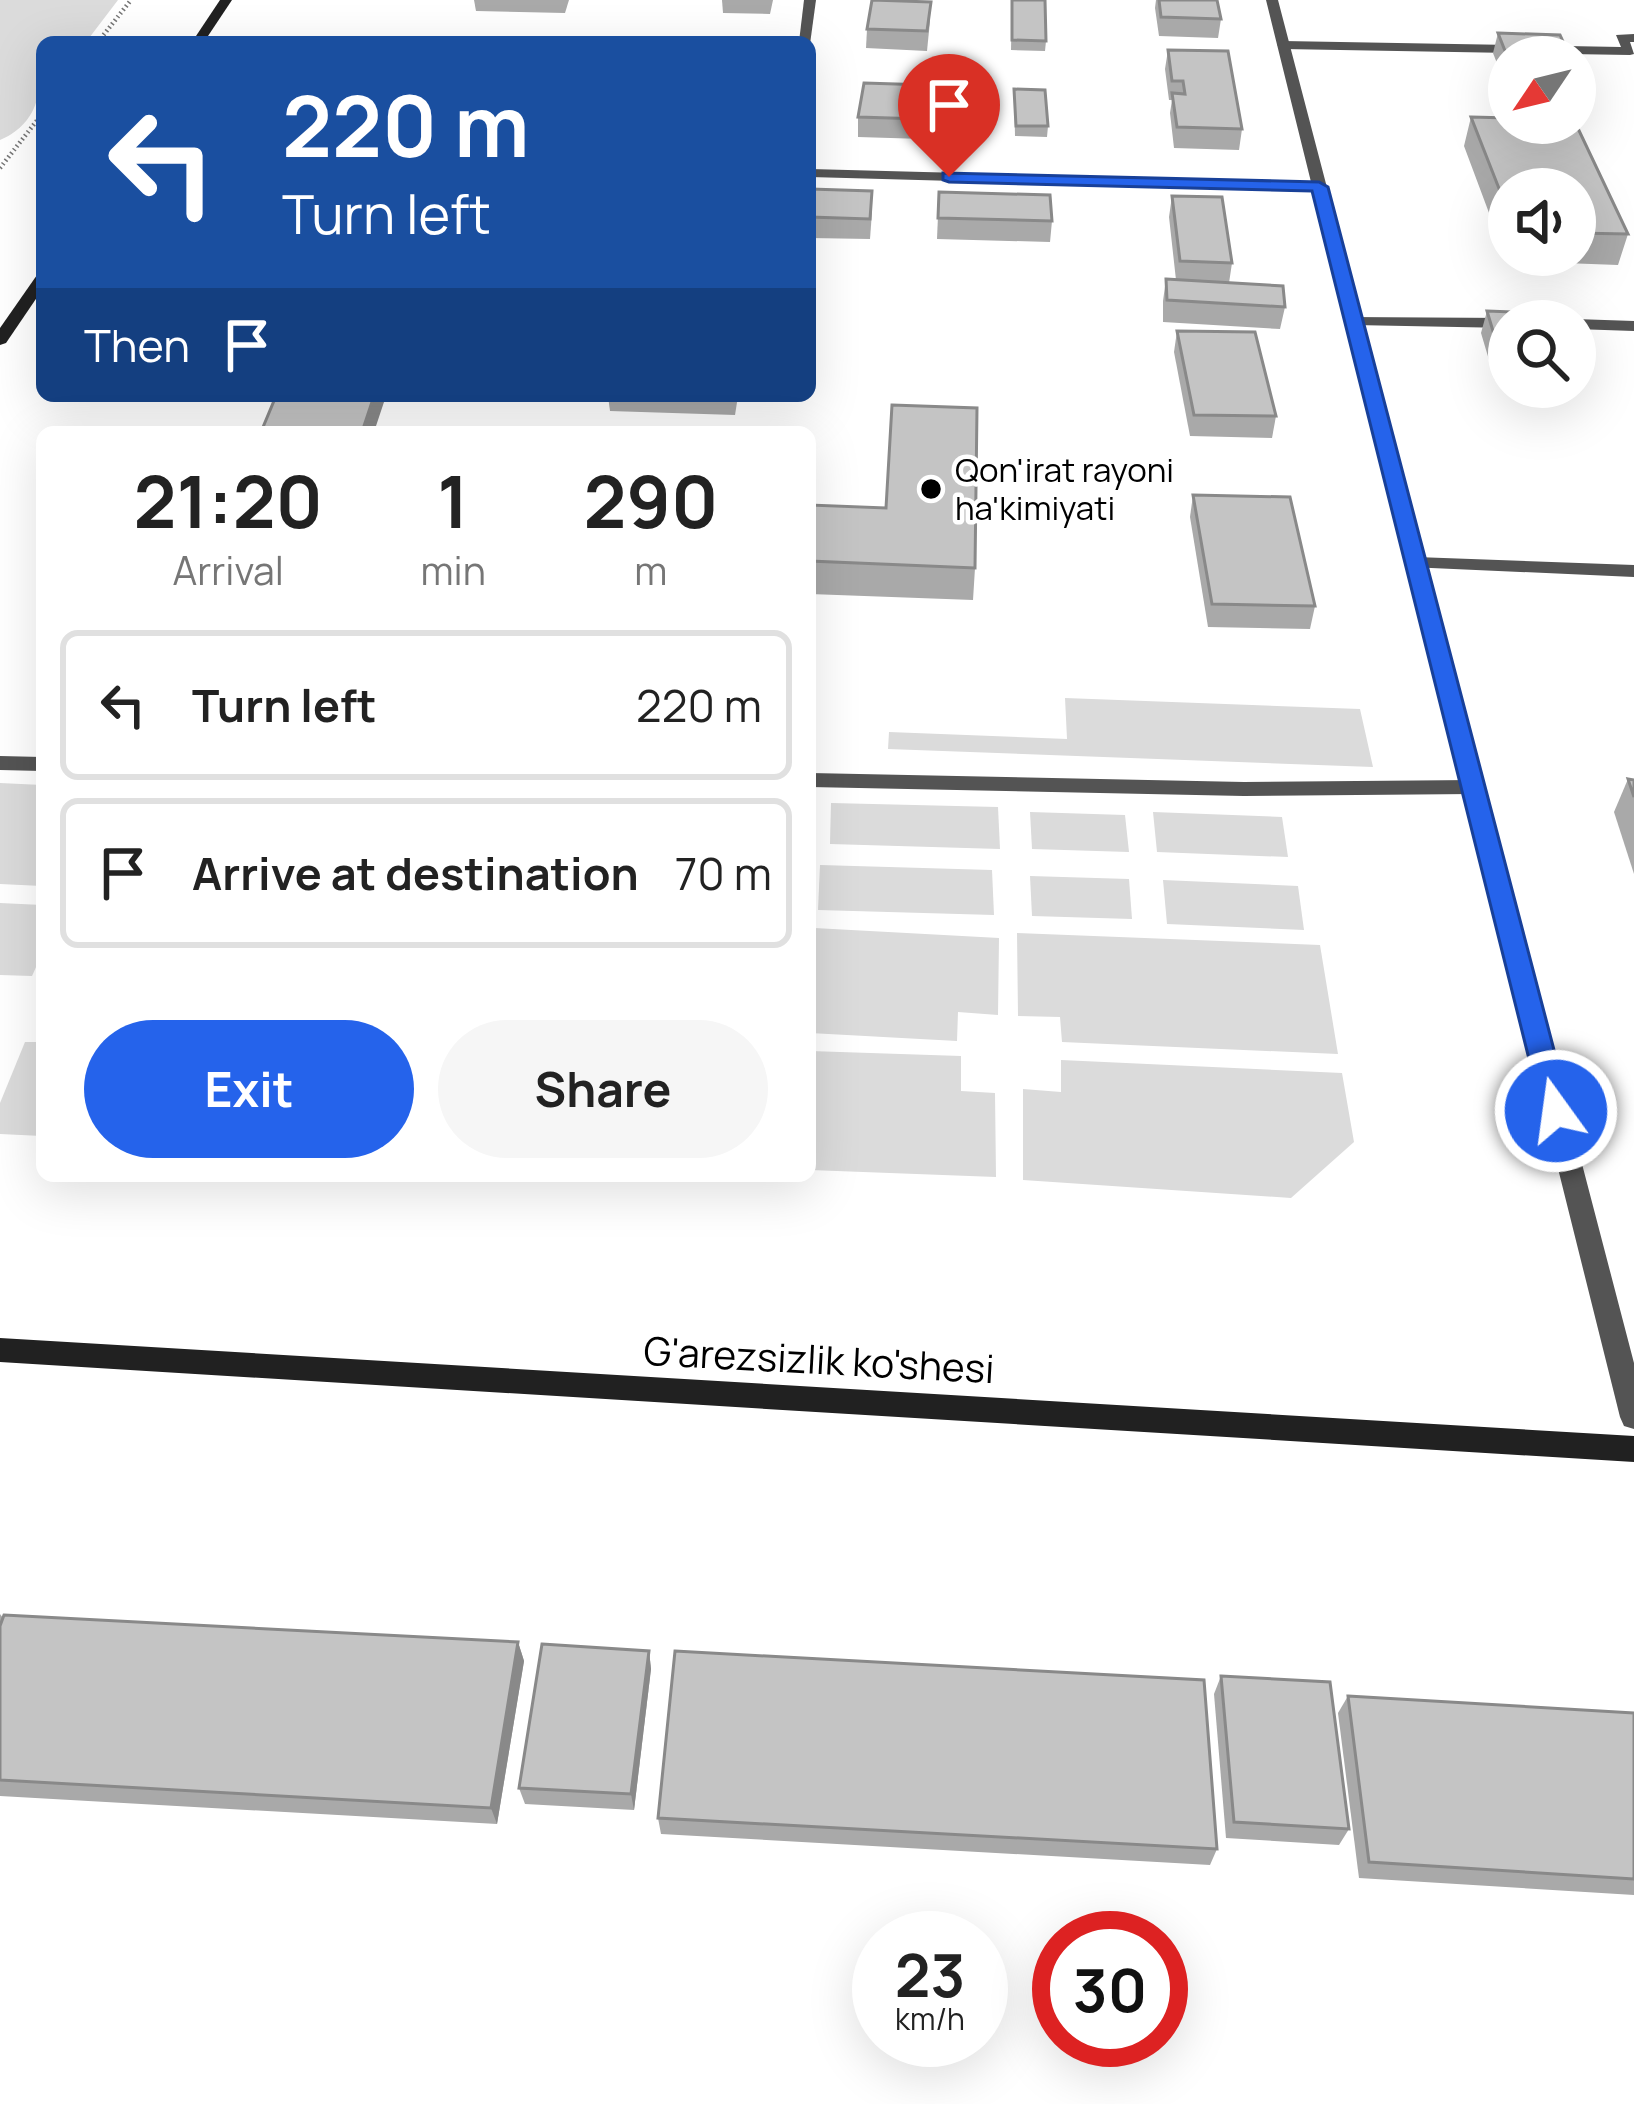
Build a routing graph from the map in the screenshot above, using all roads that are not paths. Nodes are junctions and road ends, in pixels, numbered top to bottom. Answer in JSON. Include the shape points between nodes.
{"nodes":[{"id":1,"x":226,"y":0,"type":"edge"},
{"id":2,"x":810,"y":0,"type":"edge"},
{"id":3,"x":1272,"y":0,"type":"edge"},
{"id":4,"x":202,"y":36,"type":"edge"},
{"id":5,"x":806,"y":36,"type":"edge"},
{"id":6,"x":1283,"y":45,"type":"junction"},
{"id":7,"x":1633,"y":50,"type":"edge"},
{"id":8,"x":816,"y":173,"type":"edge"},
{"id":9,"x":1319,"y":187,"type":"junction"},
{"id":10,"x":36,"y":287,"type":"edge"},
{"id":11,"x":1354,"y":320,"type":"junction"},
{"id":12,"x":1488,"y":323,"type":"edge"},
{"id":13,"x":1596,"y":325,"type":"edge"},
{"id":14,"x":1634,"y":326,"type":"edge"},
{"id":15,"x":0,"y":340,"type":"edge"},
{"id":16,"x":1416,"y":563,"type":"junction"},
{"id":17,"x":1634,"y":571,"type":"edge"},
{"id":18,"x":0,"y":763,"type":"edge"},
{"id":19,"x":36,"y":764,"type":"edge"},
{"id":20,"x":816,"y":780,"type":"edge"},
{"id":21,"x":1473,"y":787,"type":"junction"},
{"id":22,"x":0,"y":1350,"type":"edge"},
{"id":23,"x":1634,"y":1417,"type":"edge"},
{"id":24,"x":1634,"y":1449,"type":"edge"}],
"edges":[{"from":1,"to":4,"type":"street"},
{"from":2,"to":5,"type":"street"},
{"from":3,"to":6,"type":"street"},
{"from":6,"to":7,"type":"street"},
{"from":6,"to":9,"type":"street"},
{"from":8,"to":9,"type":"street"},
{"from":9,"to":11,"type":"street"},
{"from":10,"to":15,"type":"street"},
{"from":11,"to":12,"type":"street"},
{"from":11,"to":16,"type":"street"},
{"from":13,"to":14,"type":"street"},
{"from":16,"to":17,"type":"street"},
{"from":16,"to":21,"type":"street"},
{"from":18,"to":19,"type":"street"},
{"from":20,"to":21,"type":"street"},
{"from":21,"to":23,"type":"street"},
{"from":22,"to":24,"type":"street","name":"G'arezsizlik ko'shesi"}]}
